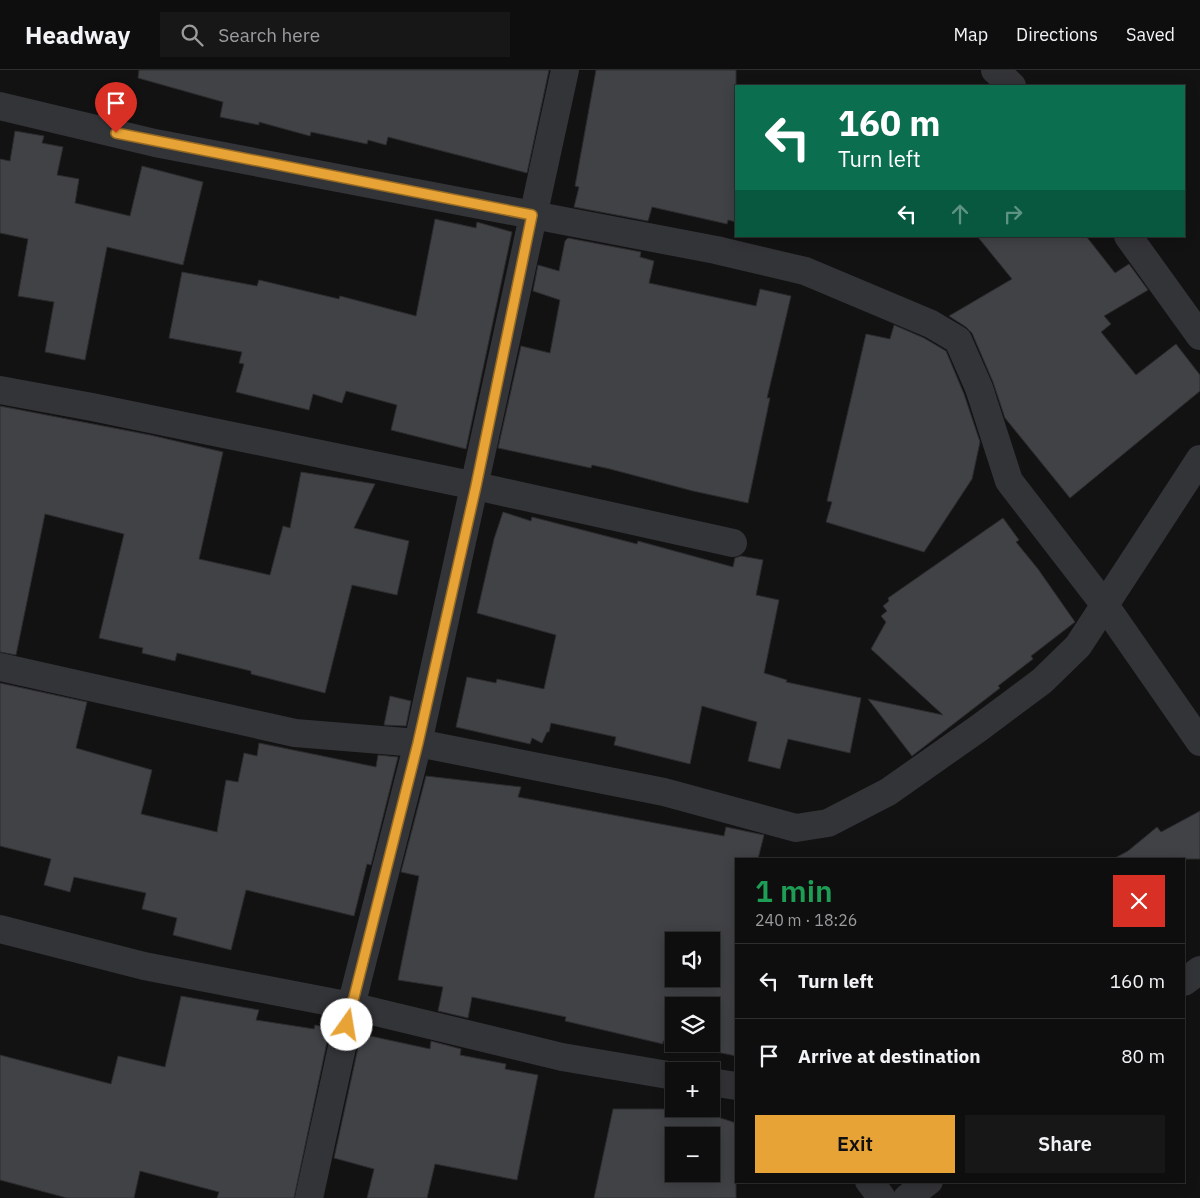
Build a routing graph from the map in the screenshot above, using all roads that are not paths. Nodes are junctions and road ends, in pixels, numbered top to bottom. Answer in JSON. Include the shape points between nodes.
{"nodes":[{"id":1,"x":565,"y":70,"type":"edge"},
{"id":2,"x":995,"y":70,"type":"edge"},
{"id":3,"x":1011,"y":85,"type":"edge"},
{"id":4,"x":0,"y":106,"type":"edge"},
{"id":5,"x":532,"y":215,"type":"junction"},
{"id":6,"x":1129,"y":237,"type":"edge"},
{"id":7,"x":1200,"y":336,"type":"edge"},
{"id":8,"x":0,"y":390,"type":"edge"},
{"id":9,"x":1200,"y":459,"type":"edge"},
{"id":10,"x":476,"y":486,"type":"junction"},
{"id":11,"x":733,"y":543,"type":"dead end"},
{"id":12,"x":1104,"y":604,"type":"junction"},
{"id":13,"x":0,"y":667,"type":"edge"},
{"id":14,"x":1200,"y":742,"type":"edge"},
{"id":15,"x":418,"y":743,"type":"junction"},
{"id":16,"x":0,"y":928,"type":"edge"},
{"id":17,"x":1200,"y":970,"type":"edge"},
{"id":18,"x":1185,"y":981,"type":"edge"},
{"id":19,"x":351,"y":1006,"type":"junction"},
{"id":20,"x":665,"y":1074,"type":"edge"},
{"id":21,"x":720,"y":1083,"type":"edge"},
{"id":22,"x":735,"y":1086,"type":"edge"},
{"id":23,"x":871,"y":1183,"type":"edge"},
{"id":24,"x":926,"y":1183,"type":"edge"},
{"id":25,"x":309,"y":1198,"type":"edge"},
{"id":26,"x":882,"y":1198,"type":"edge"},
{"id":27,"x":907,"y":1198,"type":"edge"}],
"edges":[{"from":1,"to":5,"type":"street"},
{"from":2,"to":3,"type":"street"},
{"from":4,"to":5,"type":"street","via":[[155,143]]},
{"from":5,"to":10,"type":"street"},
{"from":5,"to":12,"type":"street","via":[[716,250],[806,271],[931,324],[958,340],[979,388],[1009,481]]},
{"from":6,"to":7,"type":"street"},
{"from":8,"to":10,"type":"street","via":[[92,406]]},
{"from":9,"to":12,"type":"street"},
{"from":10,"to":11,"type":"street"},
{"from":10,"to":15,"type":"street"},
{"from":12,"to":14,"type":"street"},
{"from":12,"to":15,"type":"street","via":[[1078,646],[1042,680],[888,792],[828,823],[796,828],[664,792]]},
{"from":13,"to":15,"type":"street","via":[[295,733]]},
{"from":15,"to":19,"type":"street"},
{"from":16,"to":19,"type":"street","via":[[144,966]]},
{"from":17,"to":18,"type":"street"},
{"from":19,"to":20,"type":"street","via":[[562,1057]]},
{"from":19,"to":25,"type":"street"},
{"from":21,"to":22,"type":"street"},
{"from":23,"to":26,"type":"street"},
{"from":24,"to":27,"type":"street"}]}
